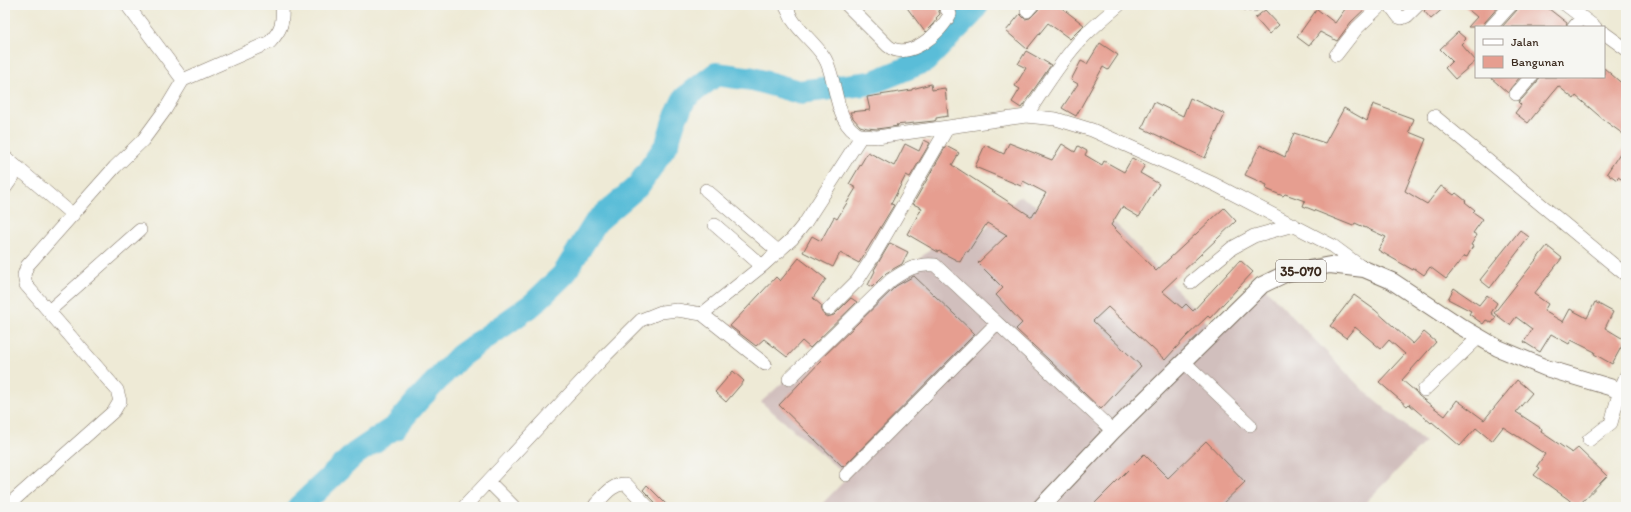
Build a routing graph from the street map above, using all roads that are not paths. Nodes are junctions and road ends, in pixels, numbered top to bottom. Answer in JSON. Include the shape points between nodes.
{"nodes":[{"id":1,"x":127,"y":5,"type":"edge"},
{"id":2,"x":282,"y":5,"type":"edge"},
{"id":3,"x":785,"y":5,"type":"edge"},
{"id":4,"x":847,"y":5,"type":"edge"},
{"id":5,"x":944,"y":5,"type":"edge"},
{"id":6,"x":1249,"y":5,"type":"edge"},
{"id":7,"x":1254,"y":5,"type":"edge"},
{"id":8,"x":1381,"y":5,"type":"edge"},
{"id":9,"x":1390,"y":5,"type":"edge"},
{"id":10,"x":1418,"y":5,"type":"edge"},
{"id":11,"x":1511,"y":5,"type":"edge"},
{"id":12,"x":1566,"y":5,"type":"edge"},
{"id":13,"x":1113,"y":7,"type":"edge"},
{"id":14,"x":1578,"y":22,"type":"edge"},
{"id":15,"x":1492,"y":26,"type":"edge"},
{"id":16,"x":1592,"y":26,"type":"edge"},
{"id":17,"x":1605,"y":34,"type":"edge"},
{"id":18,"x":1626,"y":49,"type":"edge"},
{"id":19,"x":1336,"y":55,"type":"dead end"},
{"id":20,"x":1530,"y":78,"type":"edge"},
{"id":21,"x":183,"y":80,"type":"junction"},
{"id":22,"x":1516,"y":94,"type":"dead end"},
{"id":23,"x":1026,"y":116,"type":"junction"},
{"id":24,"x":1434,"y":116,"type":"dead end"},
{"id":25,"x":948,"y":127,"type":"junction"},
{"id":26,"x":862,"y":136,"type":"junction"},
{"id":27,"x":5,"y":157,"type":"edge"},
{"id":28,"x":19,"y":168,"type":"junction"},
{"id":29,"x":5,"y":188,"type":"edge"},
{"id":30,"x":706,"y":190,"type":"dead end"},
{"id":31,"x":73,"y":215,"type":"junction"},
{"id":32,"x":1294,"y":224,"type":"junction"},
{"id":33,"x":715,"y":225,"type":"dead end"},
{"id":34,"x":140,"y":230,"type":"dead end"},
{"id":35,"x":779,"y":252,"type":"junction"},
{"id":36,"x":762,"y":266,"type":"junction"},
{"id":37,"x":1364,"y":269,"type":"junction"},
{"id":38,"x":1626,"y":274,"type":"edge"},
{"id":39,"x":1191,"y":282,"type":"dead end"},
{"id":40,"x":829,"y":310,"type":"dead end"},
{"id":41,"x":49,"y":311,"type":"junction"},
{"id":42,"x":702,"y":314,"type":"junction"},
{"id":43,"x":997,"y":322,"type":"junction"},
{"id":44,"x":1479,"y":337,"type":"junction"},
{"id":45,"x":1183,"y":361,"type":"junction"},
{"id":46,"x":765,"y":364,"type":"dead end"},
{"id":47,"x":789,"y":379,"type":"dead end"},
{"id":48,"x":1624,"y":386,"type":"edge"},
{"id":49,"x":1424,"y":390,"type":"dead end"},
{"id":50,"x":1250,"y":425,"type":"dead end"},
{"id":51,"x":1113,"y":431,"type":"junction"},
{"id":52,"x":1590,"y":440,"type":"dead end"},
{"id":53,"x":846,"y":475,"type":"dead end"},
{"id":54,"x":489,"y":482,"type":"junction"},
{"id":55,"x":467,"y":506,"type":"edge"},
{"id":56,"x":6,"y":507,"type":"edge"},
{"id":57,"x":514,"y":507,"type":"edge"},
{"id":58,"x":594,"y":507,"type":"edge"},
{"id":59,"x":648,"y":507,"type":"edge"},
{"id":60,"x":1041,"y":507,"type":"edge"}],
"edges":[{"from":1,"to":21,"type":"street"},
{"from":2,"to":21,"type":"street","via":[[283,22],[270,42]]},
{"from":3,"to":26,"type":"street","via":[[793,20],[825,58],[840,110],[846,122]]},
{"from":4,"to":5,"type":"street","via":[[894,51],[905,52],[917,47],[945,24],[950,14]]},
{"from":6,"to":7,"type":"street"},
{"from":8,"to":19,"type":"street","via":[[1357,28]]},
{"from":9,"to":10,"type":"street","via":[[1402,18]]},
{"from":11,"to":15,"type":"street"},
{"from":12,"to":14,"type":"street"},
{"from":13,"to":23,"type":"street","via":[[1059,66]]},
{"from":14,"to":16,"type":"street"},
{"from":17,"to":18,"type":"street"},
{"from":20,"to":22,"type":"street"},
{"from":21,"to":31,"type":"street","via":[[143,140],[115,167]]},
{"from":23,"to":25,"type":"street"},
{"from":23,"to":32,"type":"street","via":[[1056,119],[1092,130],[1214,184]]},
{"from":24,"to":38,"type":"street"},
{"from":25,"to":26,"type":"street","via":[[877,137]]},
{"from":25,"to":40,"type":"street","via":[[874,255],[857,281]]},
{"from":26,"to":35,"type":"street","via":[[805,223]]},
{"from":27,"to":28,"type":"street"},
{"from":28,"to":29,"type":"street"},
{"from":28,"to":31,"type":"street"},
{"from":30,"to":35,"type":"street"},
{"from":31,"to":41,"type":"street","via":[[27,266],[24,275],[26,285]]},
{"from":32,"to":37,"type":"street","via":[[1333,246]]},
{"from":32,"to":39,"type":"street","via":[[1254,236],[1232,248]]},
{"from":33,"to":36,"type":"street"},
{"from":34,"to":41,"type":"street"},
{"from":35,"to":36,"type":"street"},
{"from":36,"to":42,"type":"street"},
{"from":37,"to":44,"type":"main road","number":"35-070","via":[[1392,281]]},
{"from":37,"to":45,"type":"main road","number":"35-070","via":[[1330,265],[1287,273],[1262,285]]},
{"from":41,"to":56,"type":"street","via":[[117,390],[120,401],[114,411]]},
{"from":42,"to":46,"type":"street"},
{"from":42,"to":54,"type":"street","via":[[677,310],[662,312],[641,320]]},
{"from":43,"to":47,"type":"street","via":[[935,266],[918,265],[891,280]]},
{"from":43,"to":51,"type":"street"},
{"from":43,"to":53,"type":"street"},
{"from":44,"to":48,"type":"main road","number":"35-070","via":[[1498,348],[1546,368]]},
{"from":44,"to":49,"type":"street"},
{"from":45,"to":50,"type":"street"},
{"from":45,"to":51,"type":"main road","number":"35-070"},
{"from":48,"to":52,"type":"street","via":[[1611,423]]},
{"from":51,"to":60,"type":"main road","number":"35-070"},
{"from":54,"to":55,"type":"street"},
{"from":54,"to":57,"type":"street"},
{"from":58,"to":59,"type":"street","via":[[616,485],[626,484]]}]}
